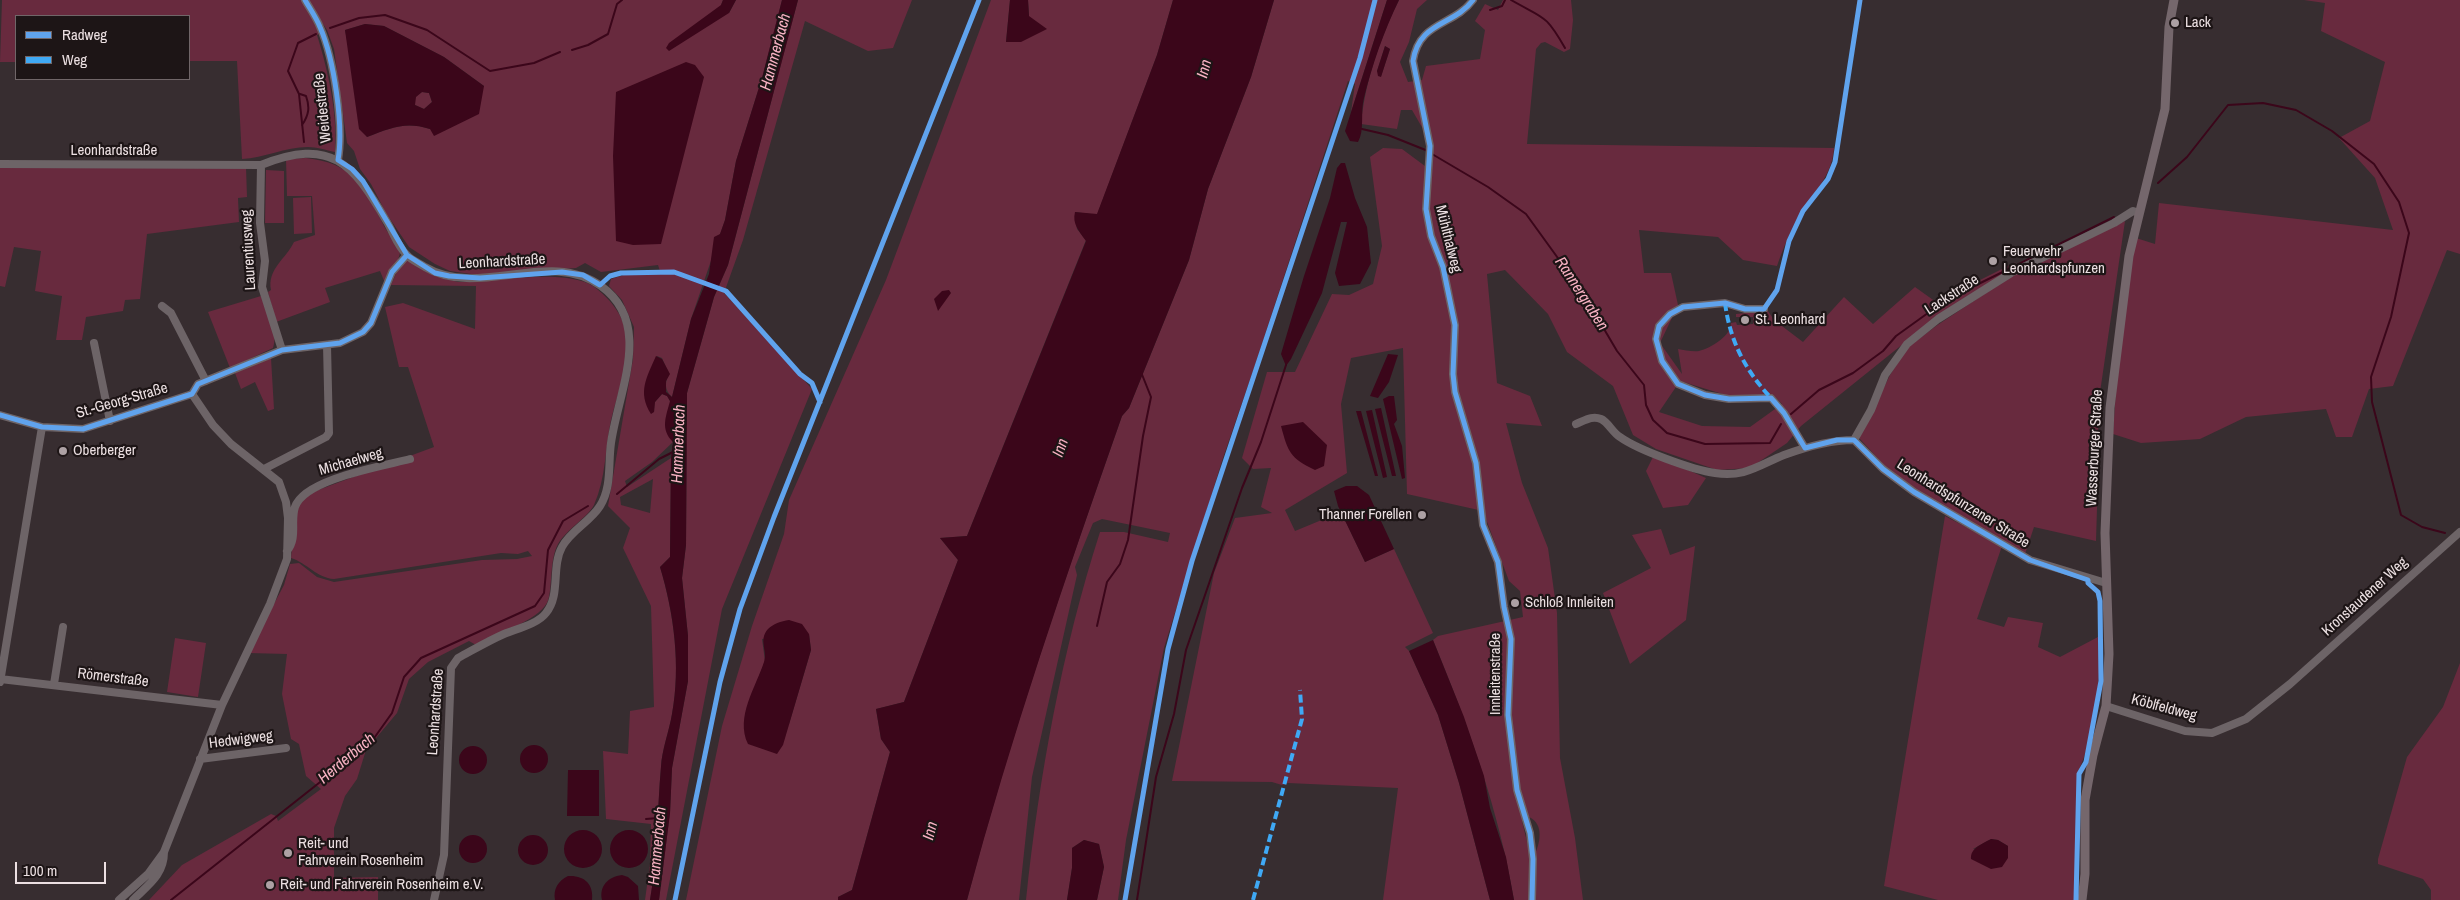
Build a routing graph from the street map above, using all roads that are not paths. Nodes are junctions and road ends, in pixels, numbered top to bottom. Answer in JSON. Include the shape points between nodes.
{"nodes":[{"id":1,"x":304,"y":0,"type":"edge"},
{"id":2,"x":1474,"y":0,"type":"edge"},
{"id":3,"x":2174,"y":0,"type":"edge"},
{"id":4,"x":338,"y":160,"type":"junction"},
{"id":5,"x":0,"y":164,"type":"edge"},
{"id":6,"x":260,"y":165,"type":"junction"},
{"id":7,"x":2139,"y":212,"type":"junction"},
{"id":8,"x":406,"y":255,"type":"junction"},
{"id":9,"x":162,"y":306,"type":"dead end"},
{"id":10,"x":1764,"y":308,"type":"dead end"},
{"id":11,"x":94,"y":343,"type":"dead end"},
{"id":12,"x":327,"y":345,"type":"junction"},
{"id":13,"x":282,"y":350,"type":"junction"},
{"id":14,"x":206,"y":381,"type":"junction"},
{"id":15,"x":192,"y":394,"type":"junction"},
{"id":16,"x":0,"y":415,"type":"edge"},
{"id":17,"x":110,"y":421,"type":"junction"},
{"id":18,"x":1576,"y":424,"type":"dead end"},
{"id":19,"x":42,"y":427,"type":"junction"},
{"id":20,"x":1854,"y":440,"type":"junction"},
{"id":21,"x":1805,"y":448,"type":"junction"},
{"id":22,"x":1474,"y":452,"type":"joint"},
{"id":23,"x":410,"y":459,"type":"dead end"},
{"id":24,"x":264,"y":469,"type":"junction"},
{"id":25,"x":2460,"y":532,"type":"edge"},
{"id":26,"x":287,"y":552,"type":"junction"},
{"id":27,"x":2106,"y":584,"type":"junction"},
{"id":28,"x":63,"y":627,"type":"dead end"},
{"id":29,"x":0,"y":680,"type":"edge"},
{"id":30,"x":54,"y":684,"type":"junction"},
{"id":31,"x":2290,"y":684,"type":"joint"},
{"id":32,"x":222,"y":705,"type":"junction"},
{"id":33,"x":2106,"y":706,"type":"junction"},
{"id":34,"x":286,"y":748,"type":"dead end"},
{"id":35,"x":200,"y":759,"type":"junction"},
{"id":36,"x":164,"y":852,"type":"junction"},
{"id":37,"x":119,"y":900,"type":"edge"},
{"id":38,"x":133,"y":900,"type":"edge"},
{"id":39,"x":434,"y":900,"type":"edge"},
{"id":40,"x":1532,"y":900,"type":"edge"},
{"id":41,"x":2082,"y":900,"type":"edge"}],
"edges":[{"from":1,"to":4,"type":"street","name":"Weidestraße","via":[[320,25],[330,60],[341,142]]},
{"from":2,"to":22,"type":"street","name":"Mühlthalweg","via":[[1423,36],[1414,50],[1415,79],[1430,150],[1426,209],[1455,325],[1455,392]]},
{"from":3,"to":7,"type":"main road","name":"Wasserburger Straße","via":[[2169,30],[2165,110]]},
{"from":4,"to":6,"type":"street","name":"Leonhardstraße","via":[[302,154],[284,156]]},
{"from":4,"to":8,"type":"street","name":"Leonhardstraße","via":[[362,181]]},
{"from":5,"to":6,"type":"street","name":"Leonhardstraße"},
{"from":6,"to":13,"type":"street","name":"Laurentiusweg","via":[[260,223],[265,261],[262,287]]},
{"from":7,"to":20,"type":"street","name":"Lackstraße","via":[[2133,211],[2114,224],[2011,273],[1938,319],[1907,344],[1885,376]]},
{"from":7,"to":27,"type":"main road","name":"Wasserburger Straße","via":[[2122,302],[2110,408]]},
{"from":8,"to":12,"type":"street","via":[[392,272],[371,323],[350,339]]},
{"from":8,"to":39,"type":"street","name":"Leonhardstraße","via":[[435,273],[450,276],[480,278],[562,272],[583,275],[600,285],[619,303],[630,343],[611,443],[607,490],[596,511],[562,547],[556,565],[553,598],[547,612],[534,622],[458,658],[451,668],[444,855]]},
{"from":9,"to":14,"type":"street","via":[[171,313]]},
{"from":10,"to":21,"type":"street","via":[[1725,303],[1676,311],[1659,326],[1656,339],[1662,361],[1678,384],[1705,395],[1729,400],[1770,398],[1784,413]]},
{"from":11,"to":17,"type":"street"},
{"from":12,"to":13,"type":"street"},
{"from":12,"to":24,"type":"street","via":[[329,433]]},
{"from":13,"to":14,"type":"street"},
{"from":14,"to":15,"type":"street","via":[[198,384]]},
{"from":15,"to":17,"type":"street","name":"St.-Georg-Straße"},
{"from":15,"to":24,"type":"street","name":"St.-Georg-Straße","via":[[213,425],[239,452]]},
{"from":16,"to":19,"type":"street","name":"St.-Georg-Straße"},
{"from":17,"to":19,"type":"street","name":"St.-Georg-Straße","via":[[83,429]]},
{"from":18,"to":21,"type":"street","via":[[1592,417],[1602,419],[1619,437],[1650,452],[1715,473],[1749,472]]},
{"from":19,"to":29,"type":"street"},
{"from":20,"to":21,"type":"street","via":[[1837,440]]},
{"from":20,"to":27,"type":"street","name":"Leonhardspfunzener Straße","via":[[1883,469],[1914,492],[2030,560]]},
{"from":22,"to":40,"type":"street","name":"Innleitenstraße","via":[[1483,525],[1498,562],[1511,640],[1508,715],[1517,790],[1530,833]]},
{"from":23,"to":26,"type":"street","name":"Michaelweg","via":[[320,484],[304,493],[295,507],[293,543]]},
{"from":24,"to":26,"type":"street","name":"St.-Georg-Straße","via":[[279,482],[286,502]]},
{"from":25,"to":31,"type":"street","name":"Kronstaudener Weg"},
{"from":26,"to":32,"type":"street","name":"St.-Georg-Straße","via":[[276,591]]},
{"from":27,"to":33,"type":"main road","name":"Wasserburger Straße","via":[[2109,654]]},
{"from":28,"to":30,"type":"street"},
{"from":29,"to":30,"type":"street","name":"Römerstraße"},
{"from":30,"to":32,"type":"street","name":"Römerstraße"},
{"from":31,"to":33,"type":"street","name":"Köblfeldweg","via":[[2246,720],[2212,733],[2184,731]]},
{"from":32,"to":35,"type":"street","name":"St.-Georg-Straße"},
{"from":33,"to":41,"type":"main road","name":"Wasserburger Straße","via":[[2085,800]]},
{"from":34,"to":35,"type":"street","name":"Hedwigweg"},
{"from":35,"to":36,"type":"street","name":"St.-Georg-Straße"},
{"from":36,"to":37,"type":"street","via":[[148,874]]},
{"from":36,"to":38,"type":"street","via":[[164,864],[154,880]]}]}
